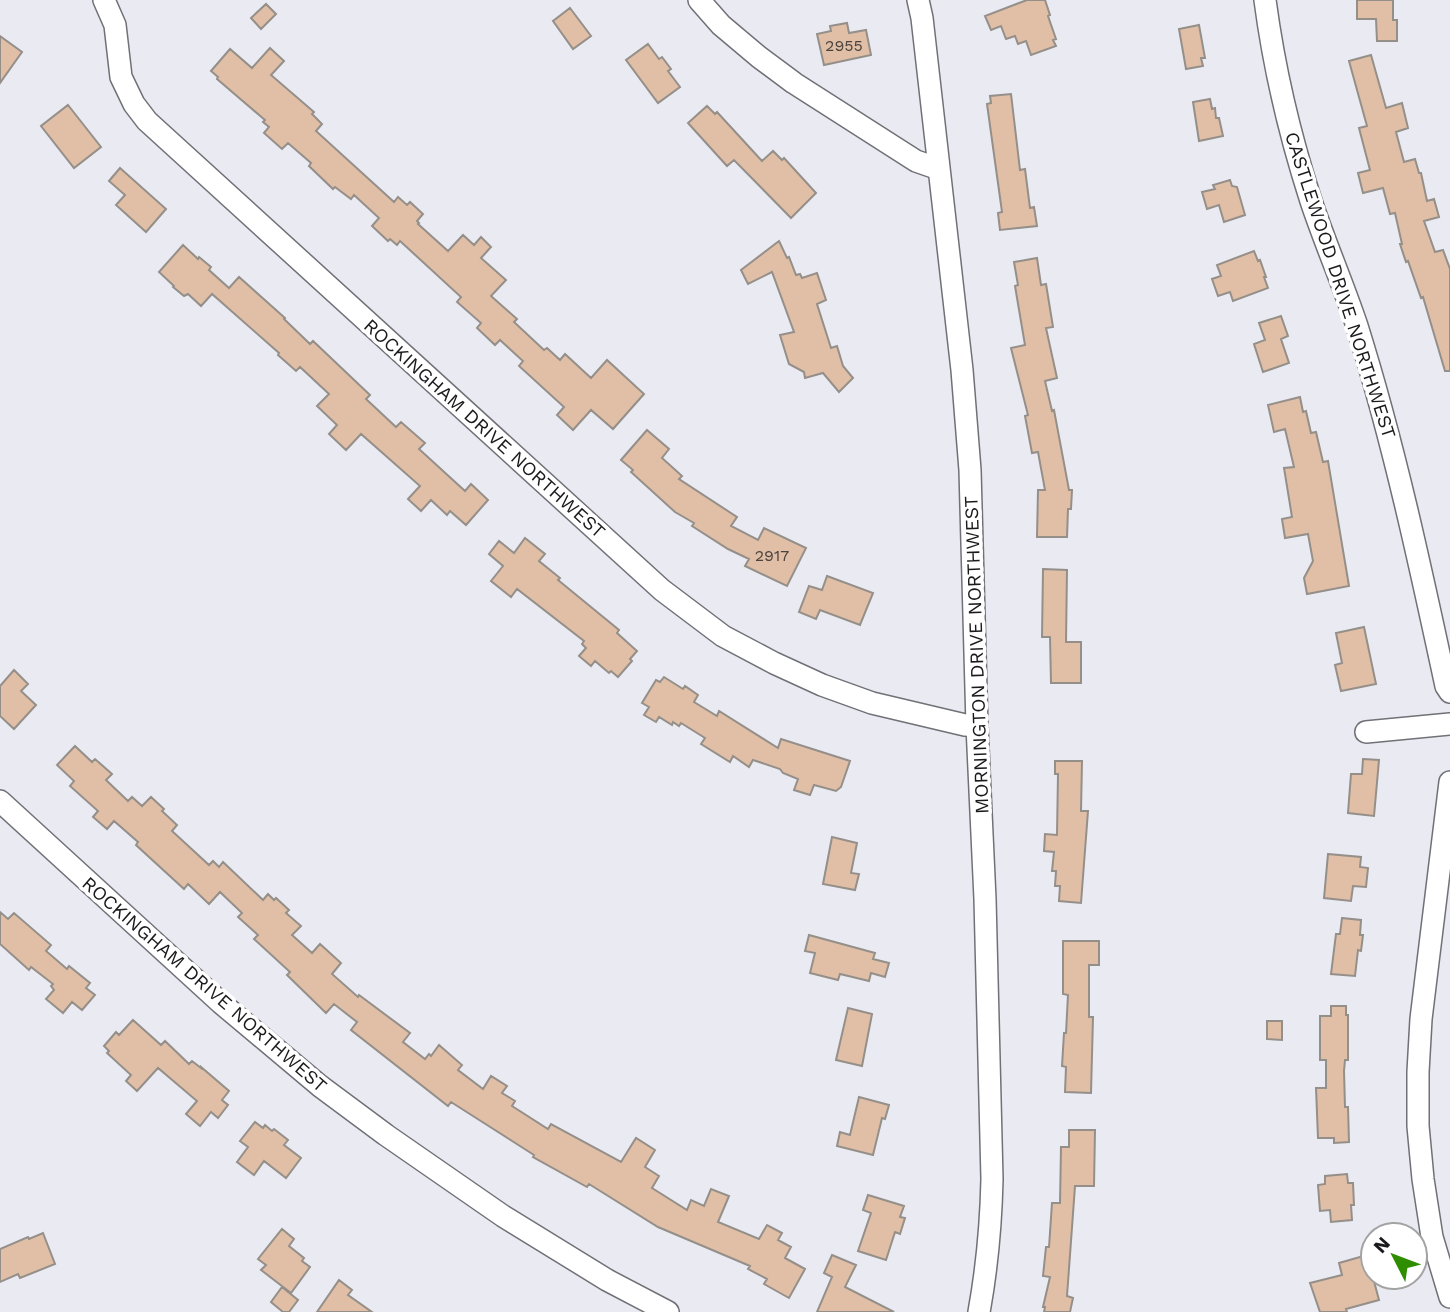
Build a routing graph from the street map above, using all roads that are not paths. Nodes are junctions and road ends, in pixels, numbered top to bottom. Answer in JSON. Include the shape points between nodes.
{"nodes":[{"id":1,"x":104,"y":0,"type":"edge"},
{"id":2,"x":699,"y":0,"type":"edge"},
{"id":3,"x":918,"y":0,"type":"edge"},
{"id":4,"x":1265,"y":0,"type":"edge"},
{"id":5,"x":939,"y":169,"type":"junction"},
{"id":6,"x":1450,"y":692,"type":"edge"},
{"id":7,"x":1450,"y":724,"type":"edge"},
{"id":8,"x":977,"y":726,"type":"junction"},
{"id":9,"x":1366,"y":732,"type":"dead end"},
{"id":10,"x":1450,"y":782,"type":"edge"},
{"id":11,"x":0,"y":801,"type":"edge"},
{"id":12,"x":1450,"y":1297,"type":"edge"},
{"id":13,"x":668,"y":1312,"type":"edge"},
{"id":14,"x":979,"y":1312,"type":"edge"}],
"edges":[{"from":1,"to":8,"type":"street","name":"ROCKINGHAM DRIVE NORTHWEST","via":[[115,25],[121,77],[147,121],[663,590],[723,636],[822,685],[872,703]]},
{"from":2,"to":5,"type":"street","via":[[721,26],[794,82],[915,161]]},
{"from":3,"to":5,"type":"street","name":"MORNINGTON DRIVE NORTHWEST"},
{"from":4,"to":6,"type":"street","name":"CASTLEWOOD DRIVE NORTHWEST","via":[[1297,153],[1383,413]]},
{"from":5,"to":8,"type":"street","name":"MORNINGTON DRIVE NORTHWEST","via":[[970,470]]},
{"from":7,"to":9,"type":"street"},
{"from":8,"to":14,"type":"street","name":"MORNINGTON DRIVE NORTHWEST","via":[[992,1179]]},
{"from":10,"to":12,"type":"street","via":[[1422,1018],[1418,1126],[1433,1237]]},
{"from":11,"to":13,"type":"street","name":"ROCKINGHAM DRIVE NORTHWEST","via":[[221,1003],[320,1086],[503,1216]]}]}
